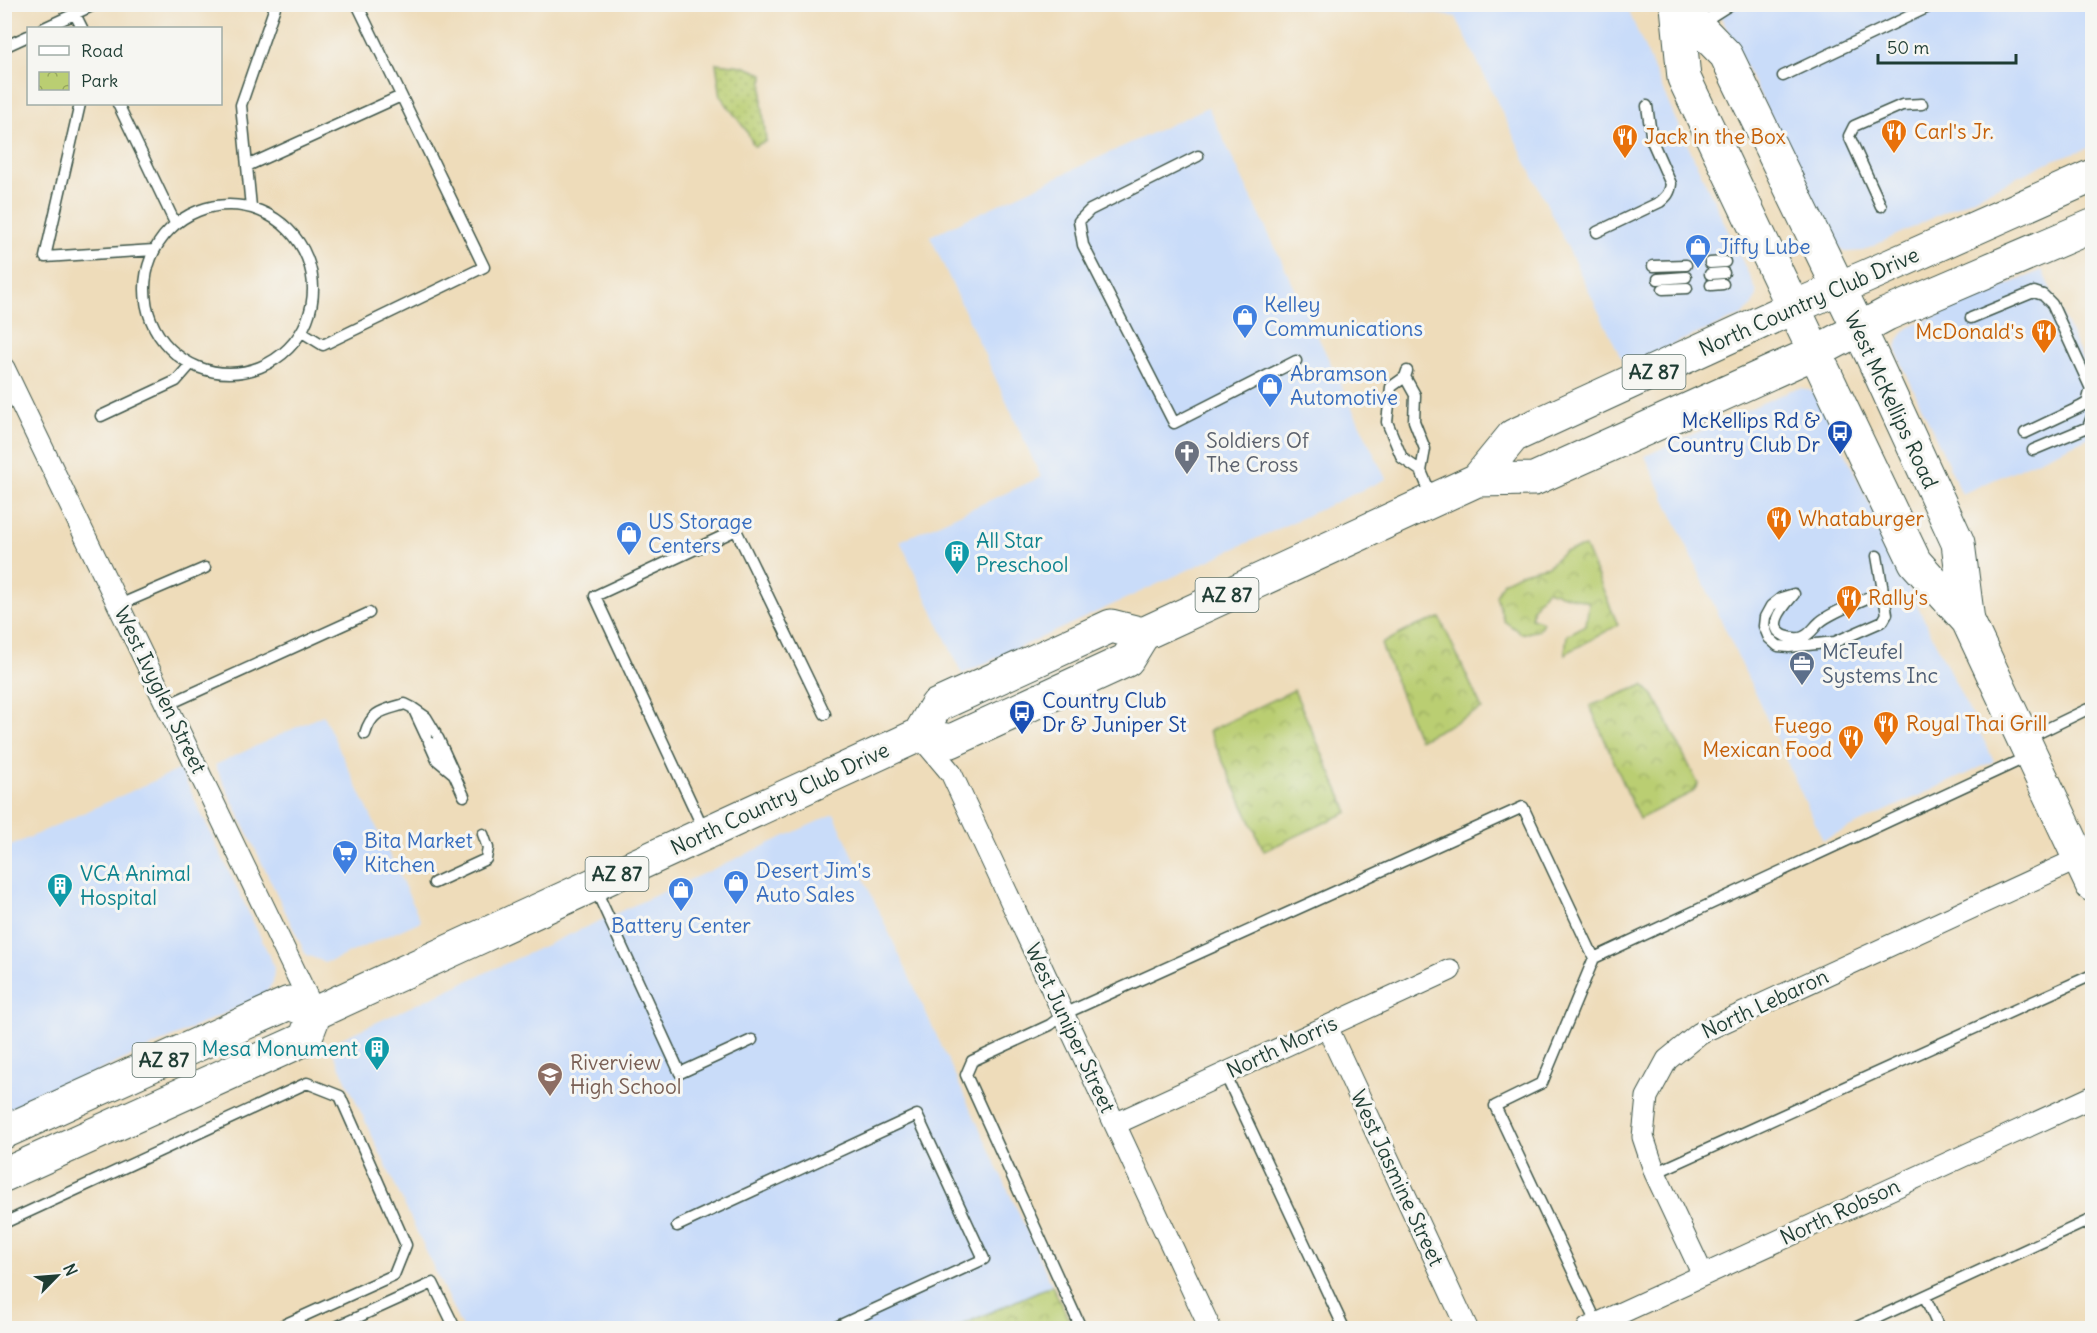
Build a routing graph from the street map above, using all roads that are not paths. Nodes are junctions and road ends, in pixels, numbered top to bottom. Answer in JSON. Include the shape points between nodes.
{"nodes":[{"id":1,"x":96,"y":4,"type":"edge"},
{"id":2,"x":276,"y":4,"type":"edge"},
{"id":3,"x":357,"y":4,"type":"edge"},
{"id":4,"x":1731,"y":4,"type":"edge"},
{"id":5,"x":1935,"y":4,"type":"edge"},
{"id":6,"x":73,"y":9,"type":"edge"},
{"id":7,"x":1683,"y":12,"type":"edge"},
{"id":8,"x":46,"y":27,"type":"edge"},
{"id":9,"x":82,"y":27,"type":"edge"},
{"id":10,"x":27,"y":36,"type":"edge"},
{"id":11,"x":4,"y":47,"type":"edge"},
{"id":12,"x":1783,"y":76,"type":"dead end"},
{"id":13,"x":401,"y":96,"type":"junction"},
{"id":14,"x":1922,"y":104,"type":"dead end"},
{"id":15,"x":80,"y":105,"type":"edge"},
{"id":16,"x":118,"y":105,"type":"edge"},
{"id":17,"x":1647,"y":106,"type":"dead end"},
{"id":18,"x":1198,"y":156,"type":"dead end"},
{"id":19,"x":247,"y":165,"type":"junction"},
{"id":20,"x":2092,"y":176,"type":"edge"},
{"id":21,"x":1881,"y":206,"type":"dead end"},
{"id":22,"x":251,"y":207,"type":"junction"},
{"id":23,"x":175,"y":223,"type":"junction"},
{"id":24,"x":2092,"y":226,"type":"edge"},
{"id":25,"x":1597,"y":232,"type":"dead end"},
{"id":26,"x":154,"y":250,"type":"junction"},
{"id":27,"x":1686,"y":265,"type":"dead end"},
{"id":28,"x":1653,"y":266,"type":"dead end"},
{"id":29,"x":1658,"y":279,"type":"dead end"},
{"id":30,"x":1838,"y":287,"type":"junction"},
{"id":31,"x":1664,"y":289,"type":"dead end"},
{"id":32,"x":1794,"y":307,"type":"junction"},
{"id":33,"x":1971,"y":318,"type":"dead end"},
{"id":34,"x":1859,"y":330,"type":"junction"},
{"id":35,"x":302,"y":332,"type":"junction"},
{"id":36,"x":1816,"y":352,"type":"junction"},
{"id":37,"x":1296,"y":361,"type":"dead end"},
{"id":38,"x":190,"y":365,"type":"junction"},
{"id":39,"x":4,"y":368,"type":"edge"},
{"id":40,"x":2092,"y":390,"type":"edge"},
{"id":41,"x":101,"y":416,"type":"dead end"},
{"id":42,"x":2092,"y":417,"type":"edge"},
{"id":43,"x":2025,"y":433,"type":"dead end"},
{"id":44,"x":2033,"y":450,"type":"dead end"},
{"id":45,"x":1420,"y":471,"type":"junction"},
{"id":46,"x":1477,"y":480,"type":"junction"},
{"id":47,"x":1433,"y":501,"type":"junction"},
{"id":48,"x":1876,"y":556,"type":"dead end"},
{"id":49,"x":205,"y":568,"type":"dead end"},
{"id":50,"x":1883,"y":591,"type":"junction"},
{"id":51,"x":119,"y":606,"type":"junction"},
{"id":52,"x":369,"y":613,"type":"dead end"},
{"id":53,"x":1968,"y":621,"type":"junction"},
{"id":54,"x":167,"y":705,"type":"junction"},
{"id":55,"x":2092,"y":707,"type":"edge"},
{"id":56,"x":825,"y":714,"type":"dead end"},
{"id":57,"x":365,"y":734,"type":"dead end"},
{"id":58,"x":919,"y":735,"type":"junction"},
{"id":59,"x":2028,"y":747,"type":"junction"},
{"id":60,"x":464,"y":796,"type":"dead end"},
{"id":61,"x":705,"y":833,"type":"junction"},
{"id":62,"x":483,"y":834,"type":"dead end"},
{"id":63,"x":2086,"y":872,"type":"edge"},
{"id":64,"x":434,"y":883,"type":"dead end"},
{"id":65,"x":593,"y":885,"type":"junction"},
{"id":66,"x":1594,"y":958,"type":"junction"},
{"id":67,"x":1449,"y":970,"type":"dead end"},
{"id":68,"x":2092,"y":975,"type":"edge"},
{"id":69,"x":315,"y":1013,"type":"junction"},
{"id":70,"x":1064,"y":1014,"type":"junction"},
{"id":71,"x":1327,"y":1027,"type":"junction"},
{"id":72,"x":752,"y":1040,"type":"dead end"},
{"id":73,"x":1225,"y":1074,"type":"junction"},
{"id":74,"x":2092,"y":1097,"type":"edge"},
{"id":75,"x":1115,"y":1124,"type":"junction"},
{"id":76,"x":4,"y":1132,"type":"edge"},
{"id":77,"x":1655,"y":1173,"type":"junction"},
{"id":78,"x":4,"y":1175,"type":"edge"},
{"id":79,"x":2092,"y":1218,"type":"edge"},
{"id":80,"x":4,"y":1223,"type":"edge"},
{"id":81,"x":676,"y":1226,"type":"dead end"},
{"id":82,"x":1703,"y":1275,"type":"junction"},
{"id":83,"x":1924,"y":1296,"type":"junction"},
{"id":84,"x":1595,"y":1327,"type":"edge"},
{"id":85,"x":277,"y":1329,"type":"edge"},
{"id":86,"x":334,"y":1329,"type":"edge"},
{"id":87,"x":455,"y":1329,"type":"edge"},
{"id":88,"x":834,"y":1329,"type":"edge"},
{"id":89,"x":1081,"y":1329,"type":"edge"},
{"id":90,"x":1210,"y":1329,"type":"edge"},
{"id":91,"x":1344,"y":1329,"type":"edge"},
{"id":92,"x":1467,"y":1329,"type":"edge"},
{"id":93,"x":1855,"y":1329,"type":"edge"},
{"id":94,"x":1939,"y":1329,"type":"edge"}],
"edges":[{"from":1,"to":6,"type":"lane"},
{"from":2,"to":19,"type":"lane","via":[[241,105]]},
{"from":3,"to":13,"type":"lane"},
{"from":4,"to":7,"type":"lane"},
{"from":5,"to":12,"type":"lane"},
{"from":6,"to":8,"type":"lane"},
{"from":6,"to":9,"type":"lane"},
{"from":7,"to":30,"type":"main road","name":"West McKellips Road","via":[[1726,55]]},
{"from":7,"to":32,"type":"main road","name":"West McKellips Road","via":[[1684,78]]},
{"from":10,"to":11,"type":"lane"},
{"from":13,"to":19,"type":"lane"},
{"from":13,"to":35,"type":"lane","via":[[484,267],[323,345]]},
{"from":14,"to":21,"type":"lane","via":[[1902,105],[1854,126],[1849,136]]},
{"from":15,"to":26,"type":"lane","via":[[45,257]]},
{"from":16,"to":23,"type":"lane"},
{"from":17,"to":25,"type":"lane","via":[[1652,141],[1671,189],[1660,202]]},
{"from":18,"to":37,"type":"lane","via":[[1090,210],[1079,221],[1083,245],[1174,423]]},
{"from":19,"to":22,"type":"lane"},
{"from":20,"to":30,"type":"main road","name":"North Country Club Drive","number":"AZ 87"},
{"from":22,"to":23,"type":"lane","via":[[224,204],[198,209]]},
{"from":22,"to":35,"type":"lane","via":[[275,218],[294,235],[308,257],[314,282],[312,308]]},
{"from":23,"to":26,"type":"lane"},
{"from":24,"to":34,"type":"main road","name":"North Country Club Drive","number":"AZ 87","via":[[1887,314]]},
{"from":26,"to":38,"type":"lane","via":[[145,275],[145,302],[153,327],[169,349]]},
{"from":27,"to":28,"type":"lane"},
{"from":29,"to":31,"type":"lane","via":[[1687,282]]},
{"from":30,"to":32,"type":"main road","name":"North Country Club Drive","number":"AZ 87"},
{"from":30,"to":34,"type":"main road","name":"West McKellips Road"},
{"from":32,"to":36,"type":"main road","name":"West McKellips Road"},
{"from":32,"to":46,"type":"main road","name":"North Country Club Drive","number":"AZ 87","via":[[1513,436]]},
{"from":33,"to":40,"type":"lane","via":[[2034,292],[2043,295],[2052,304]]},
{"from":34,"to":36,"type":"main road","name":"North Country Club Drive","number":"AZ 87"},
{"from":34,"to":53,"type":"main road","name":"West McKellips Road","via":[[1958,543]]},
{"from":35,"to":38,"type":"lane","via":[[286,352],[265,367],[240,374],[215,373]]},
{"from":36,"to":46,"type":"main road","name":"North Country Club Drive","number":"AZ 87","via":[[1534,479]]},
{"from":36,"to":53,"type":"main road","name":"West McKellips Road","via":[[1915,562]]},
{"from":38,"to":41,"type":"lane","via":[[176,381]]},
{"from":39,"to":51,"type":"street","name":"West Ivyglen Street"},
{"from":40,"to":43,"type":"lane","via":[[2080,407]]},
{"from":42,"to":44,"type":"lane","via":[[2088,427]]},
{"from":45,"to":45,"type":"lane","via":[[1425,449],[1414,421],[1415,395],[1406,374],[1391,387],[1387,422],[1402,458]]},
{"from":45,"to":47,"type":"lane"},
{"from":46,"to":47,"type":"main road","name":"North Country Club Drive","number":"AZ 87"},
{"from":47,"to":58,"type":"main road","name":"North Country Club Drive","number":"AZ 87","via":[[1143,634],[1127,660],[991,723],[951,741]]},
{"from":48,"to":50,"type":"lane"},
{"from":49,"to":51,"type":"lane"},
{"from":50,"to":50,"type":"lane","via":[[1887,614],[1883,621],[1835,642],[1778,646],[1764,626],[1771,606],[1794,594],[1777,615],[1776,625],[1781,634],[1803,638],[1821,621]]},
{"from":51,"to":54,"type":"street","name":"West Ivyglen Street"},
{"from":52,"to":54,"type":"lane"},
{"from":53,"to":59,"type":"main road","name":"West McKellips Road"},
{"from":54,"to":69,"type":"street","name":"West Ivyglen Street"},
{"from":55,"to":59,"type":"lane"},
{"from":56,"to":61,"type":"lane","via":[[736,530],[595,596]]},
{"from":57,"to":60,"type":"lane","via":[[370,720],[384,710],[405,704],[413,708],[432,737],[437,760],[454,774]]},
{"from":58,"to":61,"type":"main road","name":"North Country Club Drive","number":"AZ 87"},
{"from":58,"to":70,"type":"street","name":"West Juniper Street","via":[[951,773]]},
{"from":59,"to":63,"type":"main road","name":"West McKellips Road"},
{"from":59,"to":66,"type":"lane"},
{"from":61,"to":65,"type":"main road","name":"North Country Club Drive","number":"AZ 87"},
{"from":62,"to":64,"type":"lane","via":[[488,848],[486,859]]},
{"from":63,"to":77,"type":"street","name":"North Lebaron","via":[[1700,1033],[1667,1060],[1647,1097],[1642,1137]]},
{"from":65,"to":69,"type":"main road","name":"North Country Club Drive","number":"AZ 87"},
{"from":65,"to":72,"type":"lane","via":[[680,1073]]},
{"from":66,"to":70,"type":"lane","via":[[1523,807]]},
{"from":66,"to":84,"type":"lane","via":[[1542,1083],[1495,1106]]},
{"from":67,"to":71,"type":"street","name":"North Morris"},
{"from":68,"to":77,"type":"lane"},
{"from":69,"to":76,"type":"main road","number":"AZ 87","via":[[289,1003]]},
{"from":69,"to":78,"type":"main road","number":"AZ 87","via":[[305,1039]]},
{"from":70,"to":75,"type":"street","name":"West Juniper Street"},
{"from":70,"to":89,"type":"lane","via":[[1050,1025],[972,1062],[966,1075]]},
{"from":71,"to":73,"type":"street","name":"North Morris"},
{"from":71,"to":92,"type":"street","name":"West Jasmine Street"},
{"from":73,"to":75,"type":"street","name":"North Morris"},
{"from":73,"to":91,"type":"lane"},
{"from":74,"to":82,"type":"street","name":"North Robson"},
{"from":75,"to":90,"type":"street","name":"West Juniper Street"},
{"from":77,"to":82,"type":"street","name":"North Lebaron"},
{"from":79,"to":83,"type":"lane"},
{"from":80,"to":85,"type":"lane","via":[[307,1083],[340,1096],[406,1245],[394,1275]]},
{"from":81,"to":88,"type":"lane","via":[[917,1114],[984,1259]]},
{"from":82,"to":84,"type":"street","name":"North Robson"},
{"from":83,"to":93,"type":"lane"},
{"from":83,"to":94,"type":"lane"},
{"from":86,"to":87,"type":"lane","via":[[433,1283]]}]}
